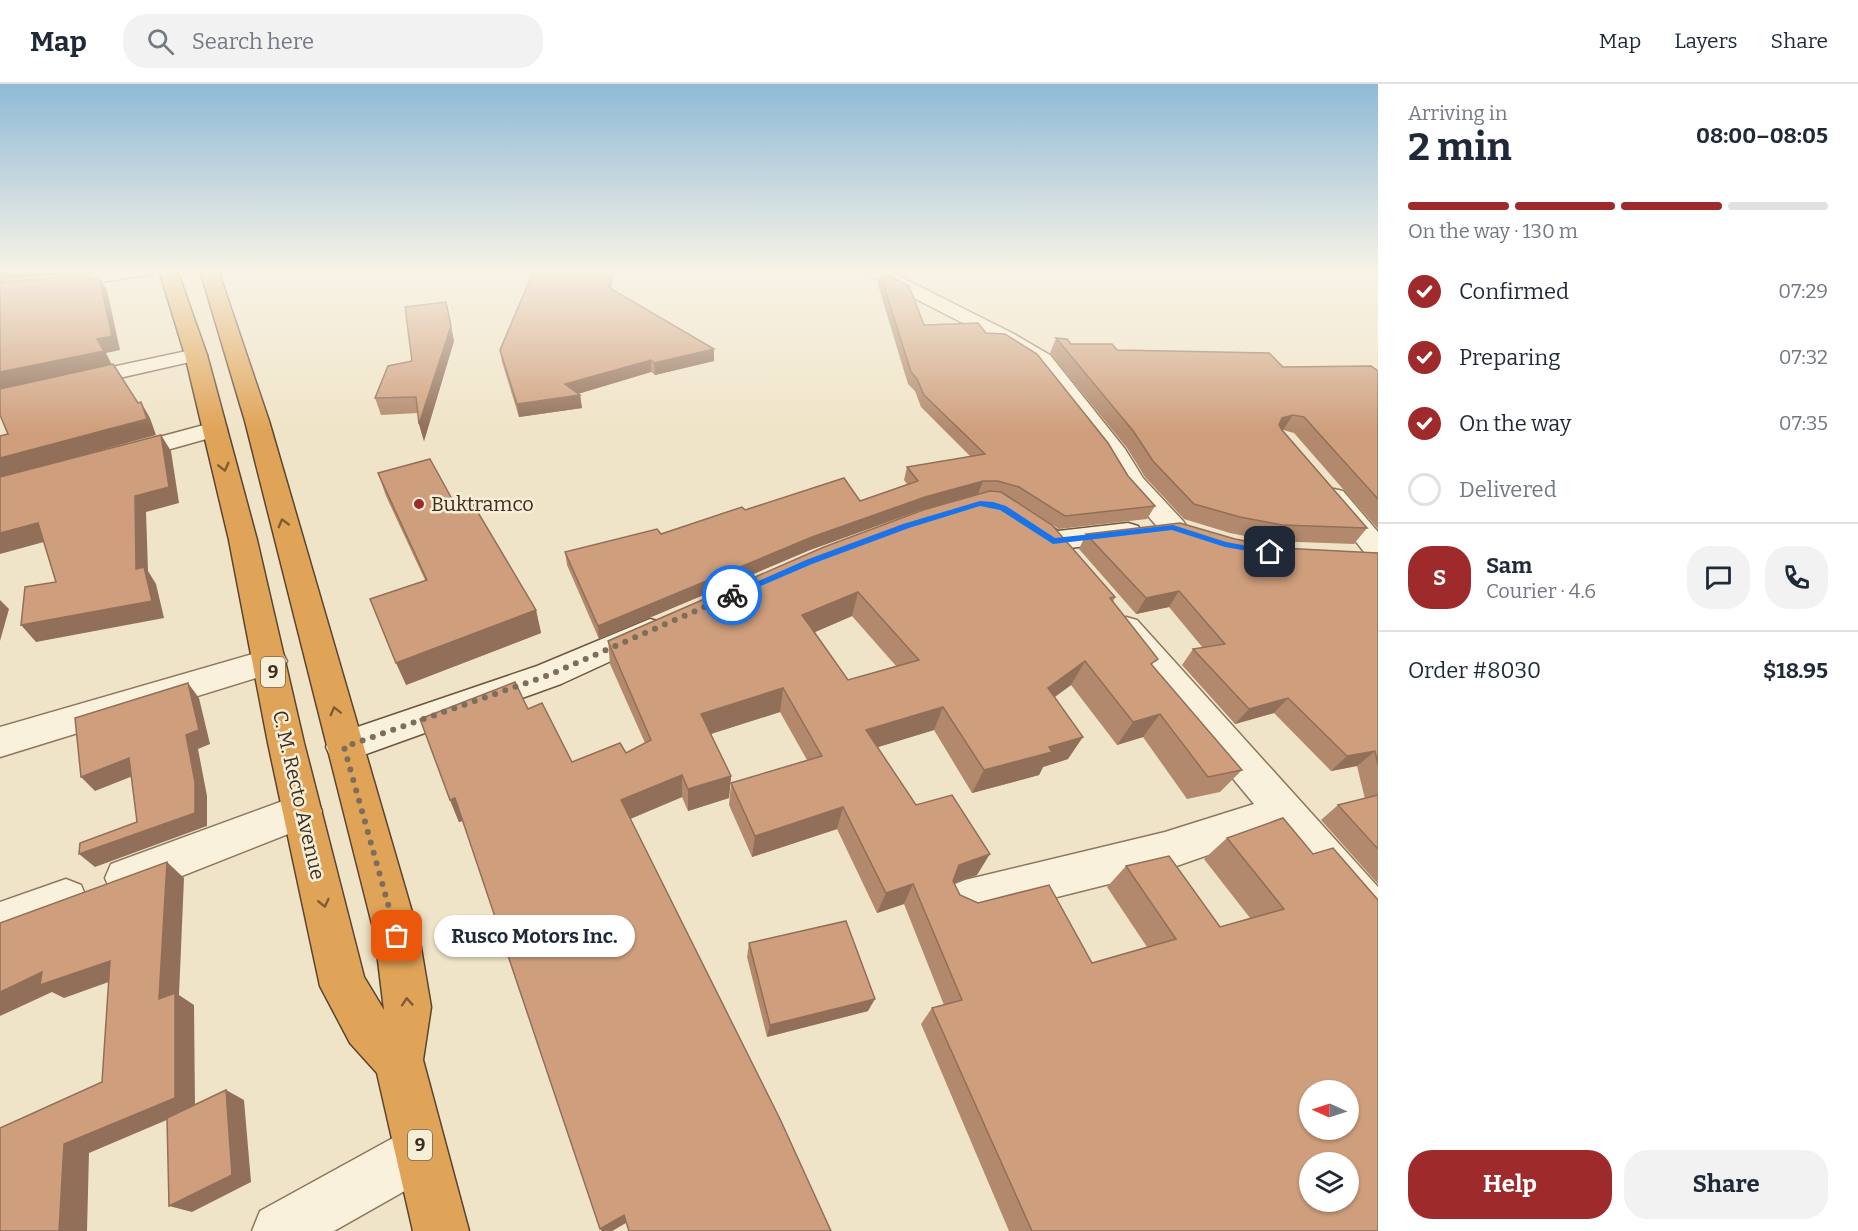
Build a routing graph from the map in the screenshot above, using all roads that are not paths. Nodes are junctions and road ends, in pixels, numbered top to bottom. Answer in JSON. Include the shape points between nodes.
{"nodes":[{"id":1,"x":185,"y":324,"type":"edge"},
{"id":2,"x":227,"y":324,"type":"edge"},
{"id":3,"x":979,"y":324,"type":"edge"},
{"id":4,"x":196,"y":356,"type":"junction"},
{"id":5,"x":0,"y":398,"type":"edge"},
{"id":6,"x":215,"y":429,"type":"junction"},
{"id":7,"x":102,"y":460,"type":"edge"},
{"id":8,"x":1321,"y":482,"type":"edge"},
{"id":9,"x":1003,"y":508,"type":"edge"},
{"id":10,"x":1053,"y":541,"type":"junction"},
{"id":11,"x":1378,"y":550,"type":"edge"},
{"id":12,"x":1348,"y":556,"type":"edge"},
{"id":13,"x":1378,"y":557,"type":"edge"},
{"id":14,"x":1081,"y":574,"type":"edge"},
{"id":15,"x":1108,"y":607,"type":"edge"},
{"id":16,"x":675,"y":618,"type":"edge"},
{"id":17,"x":270,"y":661,"type":"junction"},
{"id":18,"x":0,"y":742,"type":"edge"},
{"id":19,"x":344,"y":747,"type":"junction"},
{"id":20,"x":302,"y":811,"type":"junction"},
{"id":21,"x":1284,"y":811,"type":"junction"},
{"id":22,"x":965,"y":900,"type":"edge"},
{"id":23,"x":1378,"y":919,"type":"edge"},
{"id":24,"x":0,"y":923,"type":"edge"},
{"id":25,"x":399,"y":1060,"type":"junction"},
{"id":26,"x":421,"y":1152,"type":"junction"},
{"id":27,"x":280,"y":1231,"type":"edge"},
{"id":28,"x":441,"y":1231,"type":"edge"}],
"edges":[{"from":1,"to":4,"type":"highway","name":"C. M. Recto Avenue","number":"9"},
{"from":19,"to":2,"type":"highway","name":"C. M. Recto Avenue","number":"9","one_way":true,"via":[[257,421]]},
{"from":3,"to":10,"type":"street","via":[[1042,360],[1116,454],[1132,482],[1183,531]]},
{"from":4,"to":5,"type":"street"},
{"from":4,"to":6,"type":"highway","name":"C. M. Recto Avenue","number":"9"},
{"from":6,"to":7,"type":"street"},
{"from":6,"to":17,"type":"highway","name":"C. M. Recto Avenue","number":"9","one_way":true},
{"from":8,"to":11,"type":"street"},
{"from":9,"to":10,"type":"street"},
{"from":10,"to":14,"type":"street"},
{"from":12,"to":13,"type":"street"},
{"from":15,"to":21,"type":"street"},
{"from":16,"to":19,"type":"street","via":[[549,675]]},
{"from":17,"to":18,"type":"street"},
{"from":17,"to":20,"type":"highway","name":"C. M. Recto Avenue","number":"9"},
{"from":25,"to":19,"type":"highway","name":"C. M. Recto Avenue","number":"9","one_way":true,"via":[[408,1007],[397,936]]},
{"from":20,"to":24,"type":"street"},
{"from":20,"to":25,"type":"highway","name":"C. M. Recto Avenue","number":"9","one_way":true,"via":[[343,986],[367,1026]]},
{"from":21,"to":22,"type":"street","via":[[1165,851]]},
{"from":21,"to":23,"type":"street"},
{"from":25,"to":26,"type":"highway","name":"C. M. Recto Avenue","number":"9"},
{"from":26,"to":27,"type":"street"},
{"from":26,"to":28,"type":"highway","name":"C. M. Recto Avenue","number":"9"}]}
